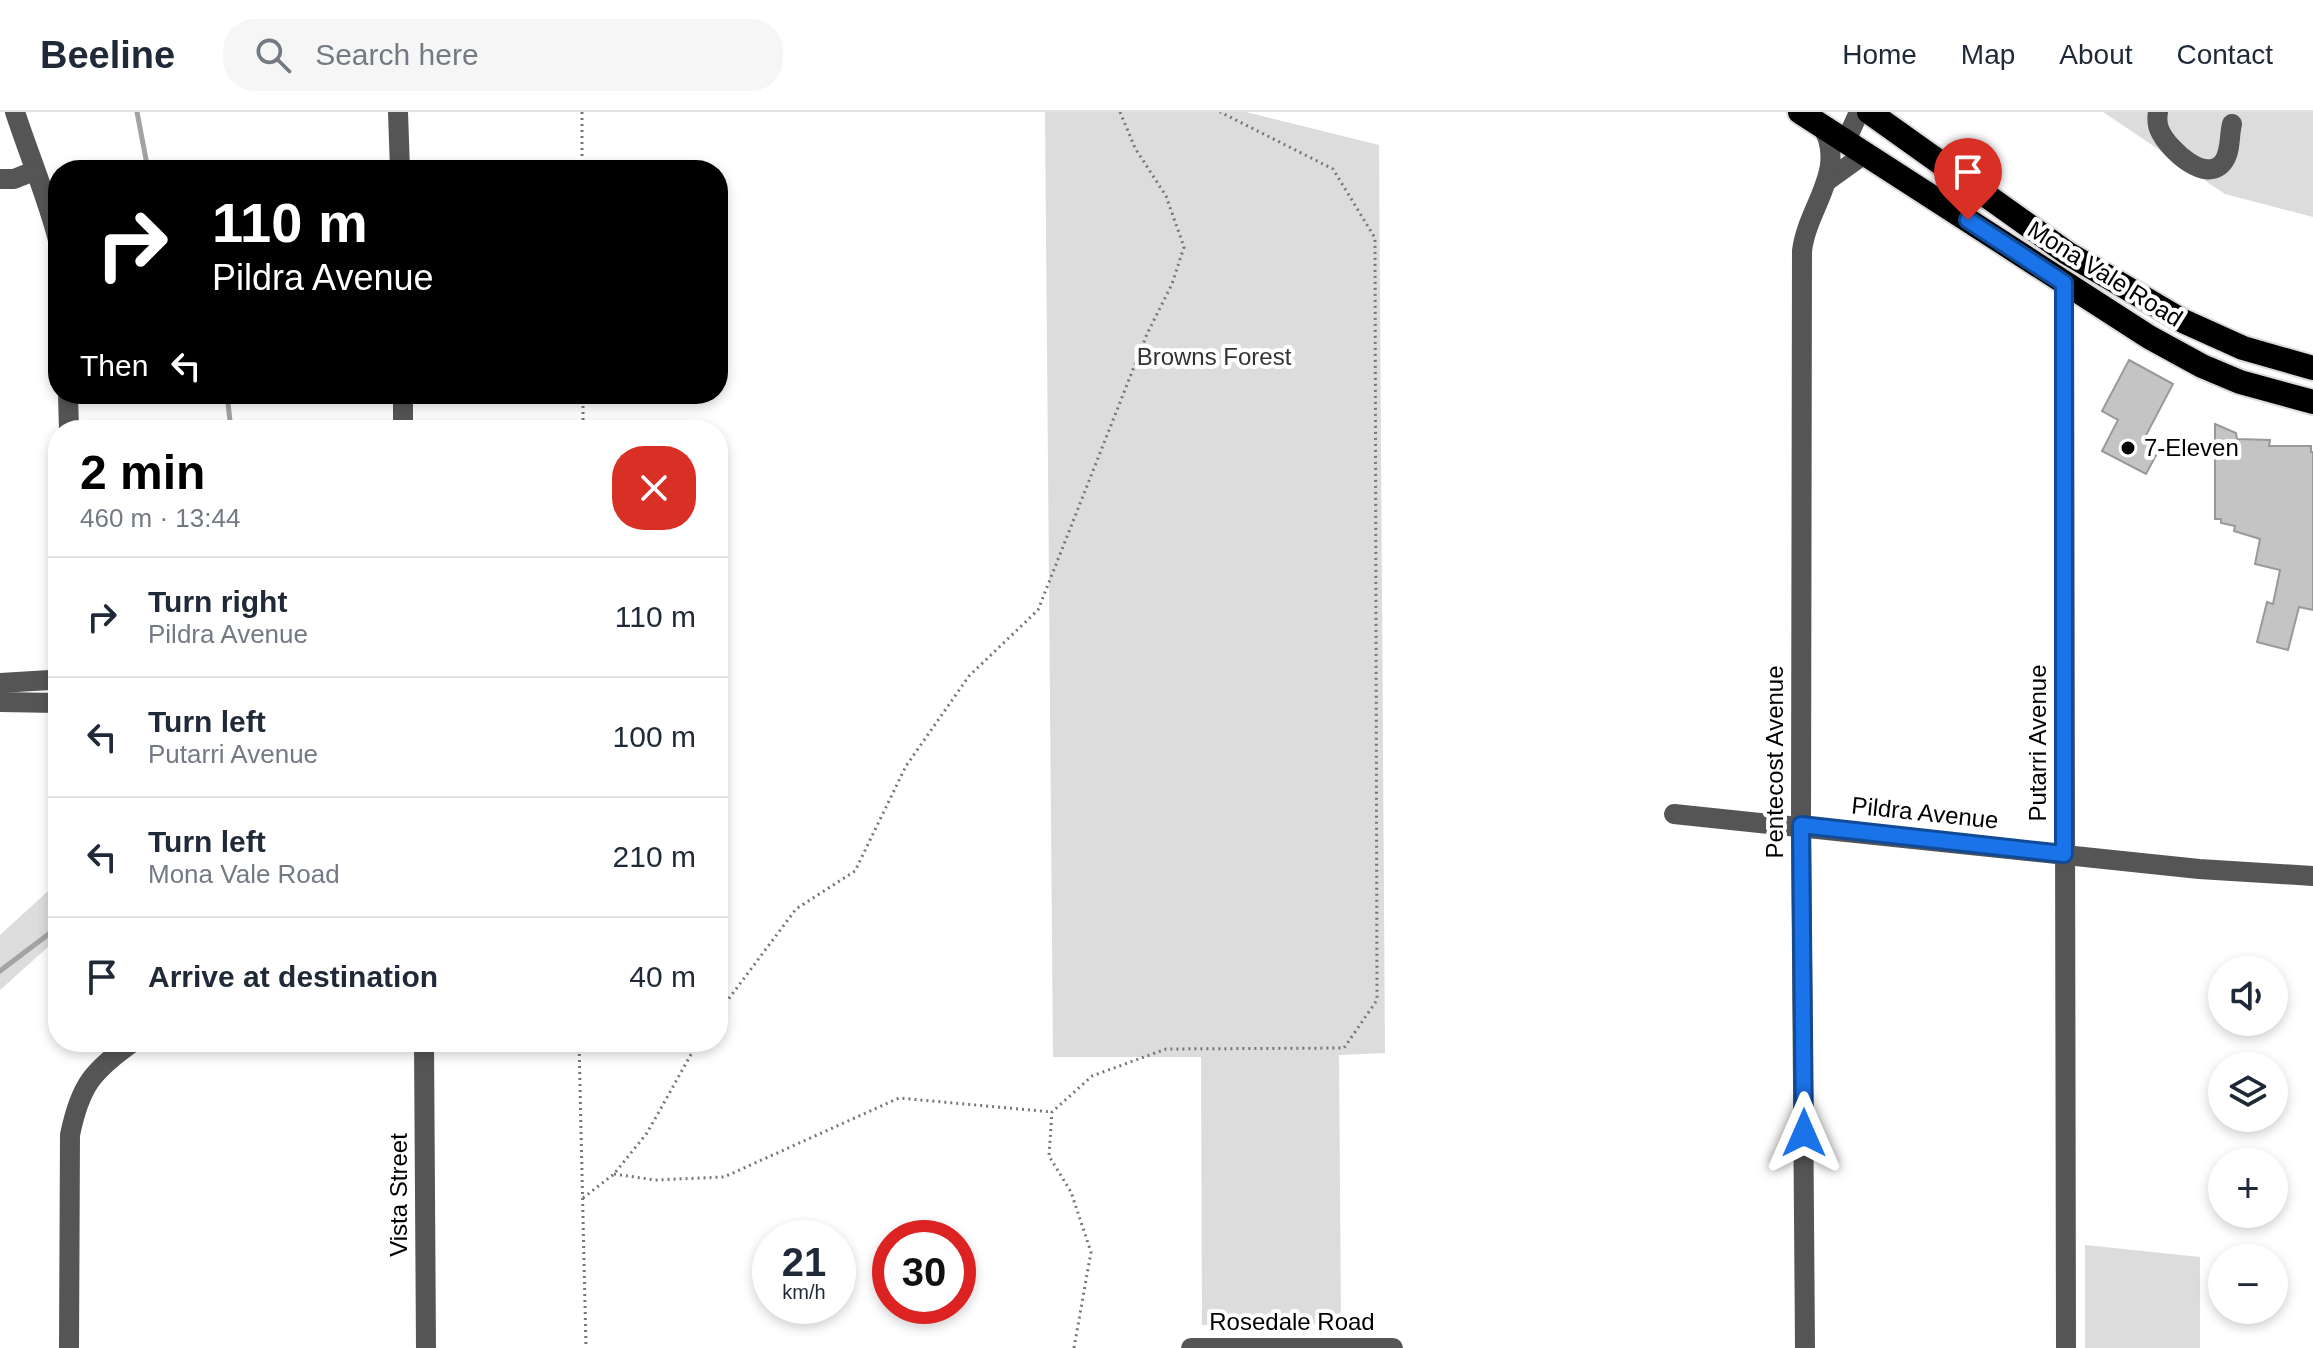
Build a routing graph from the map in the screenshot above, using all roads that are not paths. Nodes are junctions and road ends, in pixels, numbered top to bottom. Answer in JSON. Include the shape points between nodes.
{"nodes":[{"id":1,"x":15,"y":112,"type":"edge"},
{"id":2,"x":398,"y":112,"type":"edge"},
{"id":3,"x":1800,"y":112,"type":"edge"},
{"id":4,"x":1859,"y":112,"type":"edge"},
{"id":5,"x":1869,"y":112,"type":"edge"},
{"id":6,"x":2158,"y":112,"type":"edge"},
{"id":7,"x":2232,"y":124,"type":"dead end"},
{"id":8,"x":1822,"y":126,"type":"junction"},
{"id":9,"x":1856,"y":147,"type":"junction"},
{"id":10,"x":400,"y":160,"type":"edge"},
{"id":11,"x":34,"y":171,"type":"junction"},
{"id":12,"x":0,"y":179,"type":"edge"},
{"id":13,"x":1827,"y":181,"type":"junction"},
{"id":14,"x":48,"y":204,"type":"edge"},
{"id":15,"x":2064,"y":283,"type":"junction"},
{"id":16,"x":2313,"y":368,"type":"edge"},
{"id":17,"x":2313,"y":402,"type":"edge"},
{"id":18,"x":48,"y":679,"type":"edge"},
{"id":19,"x":0,"y":683,"type":"edge"},
{"id":20,"x":0,"y":702,"type":"edge"},
{"id":21,"x":48,"y":703,"type":"edge"},
{"id":22,"x":1674,"y":814,"type":"dead end"},
{"id":23,"x":1801,"y":825,"type":"junction"},
{"id":24,"x":2064,"y":854,"type":"junction"},
{"id":25,"x":2313,"y":876,"type":"edge"},
{"id":26,"x":121,"y":1052,"type":"edge"},
{"id":27,"x":424,"y":1052,"type":"edge"},
{"id":28,"x":69,"y":1348,"type":"edge"},
{"id":29,"x":426,"y":1348,"type":"edge"},
{"id":30,"x":1191,"y":1348,"type":"edge"},
{"id":31,"x":1393,"y":1348,"type":"edge"},
{"id":32,"x":1805,"y":1348,"type":"edge"},
{"id":33,"x":2066,"y":1348,"type":"edge"}],
"edges":[{"from":1,"to":11,"type":"street"},
{"from":2,"to":10,"type":"street"},
{"from":3,"to":8,"type":"highway","name":"Mona Vale Road"},
{"from":4,"to":9,"type":"street"},
{"from":5,"to":16,"type":"highway","name":"Mona Vale Road","via":[[2067,253],[2183,321],[2243,348]]},
{"from":6,"to":7,"type":"street","via":[[2160,131],[2199,169],[2223,164]]},
{"from":8,"to":9,"type":"highway","name":"Mona Vale Road"},
{"from":8,"to":13,"type":"street","name":"Pentecost Avenue","via":[[1832,149]]},
{"from":9,"to":13,"type":"street","name":"Pentecost Avenue"},
{"from":9,"to":15,"type":"highway","name":"Mona Vale Road"},
{"from":11,"to":12,"type":"street"},
{"from":11,"to":14,"type":"street"},
{"from":13,"to":23,"type":"street","name":"Pentecost Avenue","via":[[1802,251]]},
{"from":15,"to":17,"type":"highway","name":"Mona Vale Road","via":[[2202,366]]},
{"from":15,"to":24,"type":"street","name":"Putarri Avenue"},
{"from":18,"to":19,"type":"street"},
{"from":20,"to":21,"type":"street"},
{"from":22,"to":23,"type":"street","name":"Pildra Avenue"},
{"from":23,"to":24,"type":"street","name":"Pildra Avenue"},
{"from":23,"to":32,"type":"street","name":"Pentecost Avenue"},
{"from":24,"to":25,"type":"street","name":"Pildra Avenue"},
{"from":24,"to":33,"type":"street","name":"Putarri Avenue"},
{"from":26,"to":28,"type":"street","via":[[93,1075],[77,1104],[70,1135]]},
{"from":27,"to":29,"type":"street","name":"Vista Street"},
{"from":30,"to":31,"type":"street","name":"Rosedale Road"}]}
